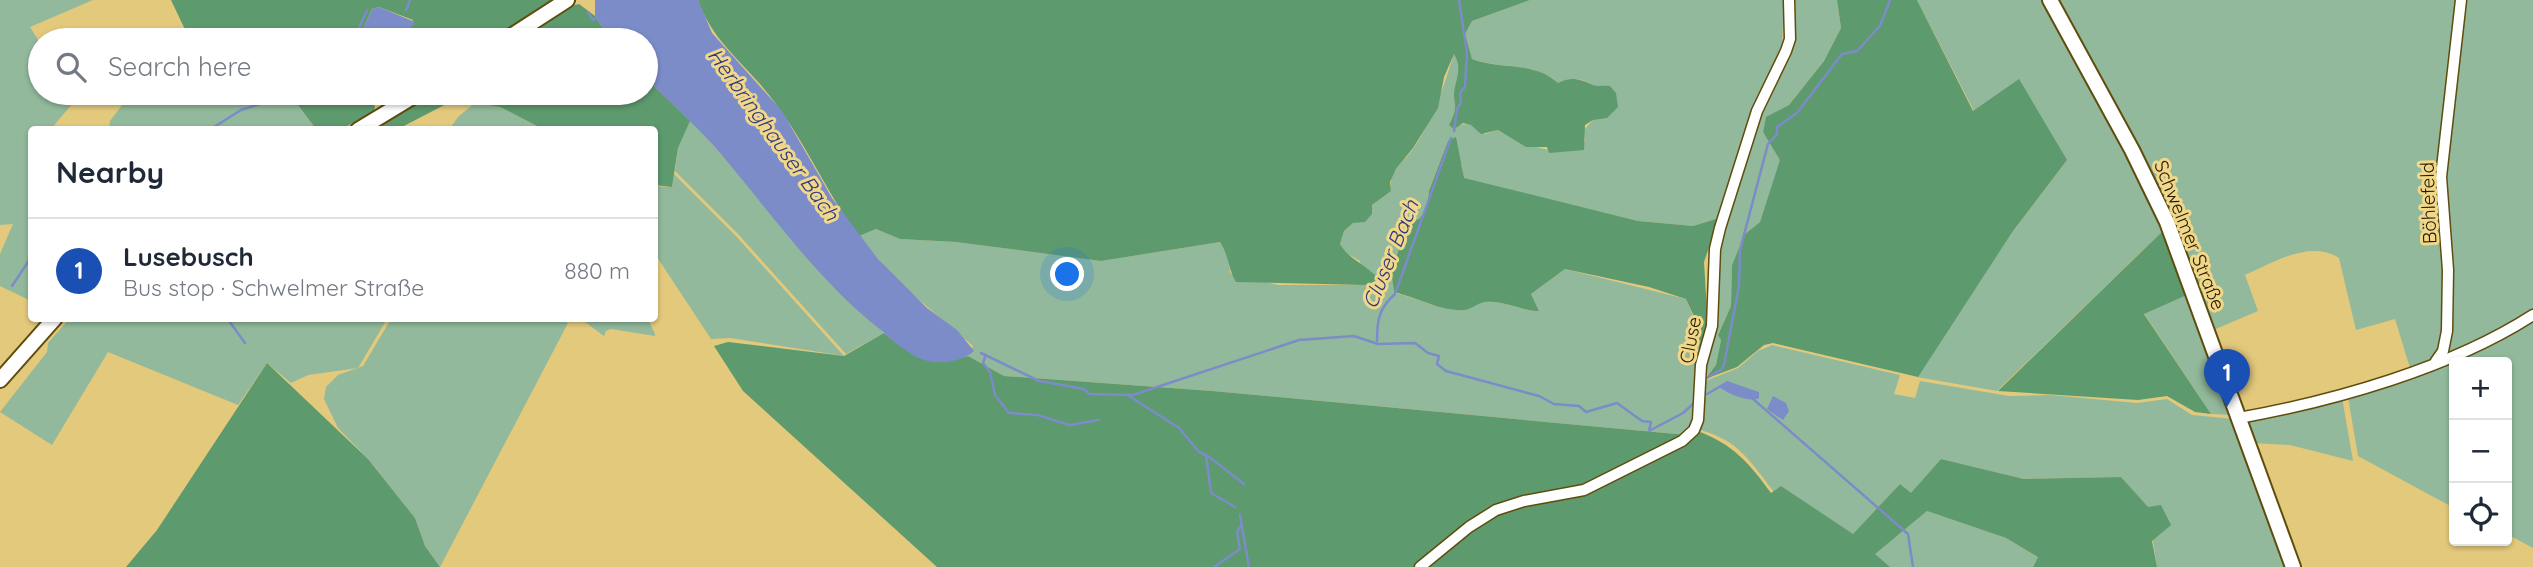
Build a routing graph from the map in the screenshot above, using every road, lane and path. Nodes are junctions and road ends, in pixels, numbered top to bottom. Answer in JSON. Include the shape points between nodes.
{"nodes":[{"id":1,"x":567,"y":0,"type":"edge"},
{"id":2,"x":1789,"y":0,"type":"edge"},
{"id":3,"x":2050,"y":0,"type":"edge"},
{"id":4,"x":2461,"y":0,"type":"edge"},
{"id":5,"x":524,"y":28,"type":"edge"},
{"id":6,"x":399,"y":105,"type":"edge"},
{"id":7,"x":365,"y":126,"type":"edge"},
{"id":8,"x":2533,"y":315,"type":"edge"},
{"id":9,"x":51,"y":322,"type":"edge"},
{"id":10,"x":2436,"y":361,"type":"junction"},
{"id":11,"x":0,"y":380,"type":"edge"},
{"id":12,"x":2239,"y":418,"type":"junction"},
{"id":13,"x":1420,"y":567,"type":"edge"},
{"id":14,"x":2293,"y":567,"type":"edge"}],
"edges":[{"from":1,"to":5,"type":"main road"},
{"from":2,"to":13,"type":"street","name":"Cluse","via":[[1790,39],[1757,111],[1715,249],[1712,326],[1701,365],[1700,407],[1694,430],[1682,441],[1584,490],[1496,510]]},
{"from":3,"to":12,"type":"main road","name":"Schwelmer Straße","via":[[2152,187]]},
{"from":4,"to":10,"type":"street","name":"Böhlefeld","via":[[2441,177],[2447,331]]},
{"from":6,"to":7,"type":"main road"},
{"from":8,"to":10,"type":"street","via":[[2490,340]]},
{"from":9,"to":11,"type":"main road"},
{"from":10,"to":12,"type":"street","via":[[2345,394]]},
{"from":12,"to":14,"type":"main road","name":"Schwelmer Straße"}]}
